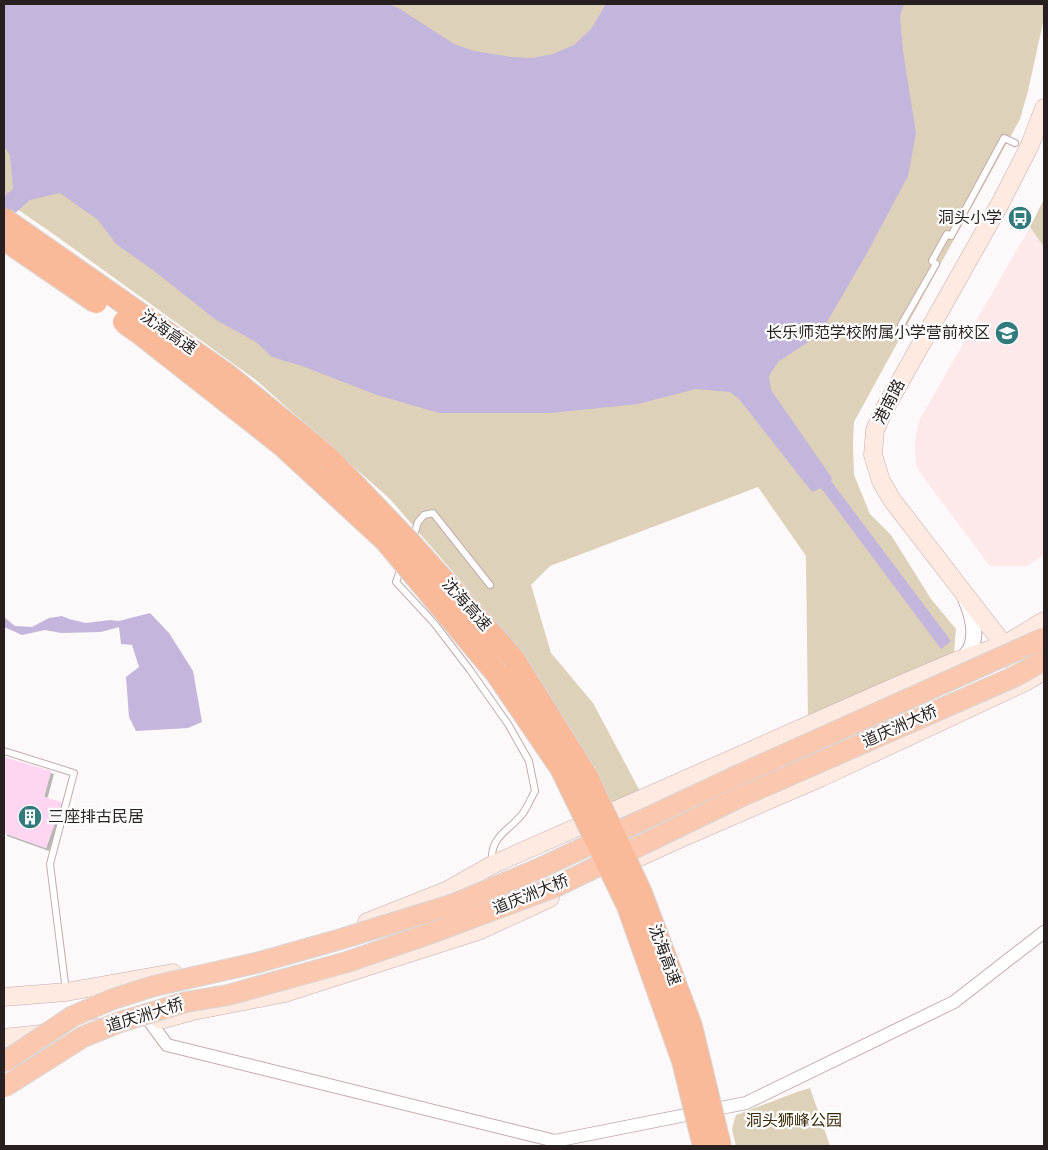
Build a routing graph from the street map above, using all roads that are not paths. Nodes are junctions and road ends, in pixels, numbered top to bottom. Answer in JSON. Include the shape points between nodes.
{"nodes":[{"id":1,"x":1044,"y":108,"type":"edge"},
{"id":2,"x":1044,"y":138,"type":"edge"},
{"id":3,"x":1015,"y":143,"type":"dead end"},
{"id":4,"x":4,"y":219,"type":"edge"},
{"id":5,"x":4,"y":239,"type":"edge"},
{"id":6,"x":913,"y":333,"type":"dead end"},
{"id":7,"x":409,"y":548,"type":"dead end"},
{"id":8,"x":406,"y":556,"type":"dead end"},
{"id":9,"x":490,"y":585,"type":"dead end"},
{"id":10,"x":961,"y":589,"type":"junction"},
{"id":11,"x":1044,"y":621,"type":"edge"},
{"id":12,"x":1044,"y":638,"type":"edge"},
{"id":13,"x":1008,"y":643,"type":"junction"},
{"id":14,"x":964,"y":658,"type":"junction"},
{"id":15,"x":1037,"y":673,"type":"edge"},
{"id":16,"x":4,"y":752,"type":"edge"},
{"id":17,"x":492,"y":865,"type":"junction"},
{"id":18,"x":1044,"y":932,"type":"edge"},
{"id":19,"x":66,"y":992,"type":"junction"},
{"id":20,"x":4,"y":997,"type":"edge"},
{"id":21,"x":150,"y":1022,"type":"junction"},
{"id":22,"x":4,"y":1038,"type":"edge"},
{"id":23,"x":4,"y":1062,"type":"edge"},
{"id":24,"x":4,"y":1087,"type":"edge"},
{"id":25,"x":704,"y":1146,"type":"edge"},
{"id":26,"x":720,"y":1146,"type":"edge"}],
"edges":[{"from":1,"to":10,"type":"main road","name":"港南路","via":[[1030,145],[1001,202],[875,430],[873,455],[881,482]]},
{"from":2,"to":13,"type":"main road","name":"港南路","via":[[1009,208],[892,415],[884,434],[882,452],[888,474],[900,496]]},
{"from":3,"to":6,"type":"lane","via":[[1004,138],[951,236],[947,234],[932,261],[936,264],[901,326]]},
{"from":4,"to":26,"type":"highway","name":"沈海高速","bridge":true,"via":[[226,374],[329,458],[513,658],[587,777],[641,892],[691,1026]]},
{"from":5,"to":25,"type":"highway","name":"沈海高速","bridge":true,"via":[[141,334],[282,446],[386,541],[497,674],[561,768],[628,906],[683,1061]]},
{"from":7,"to":9,"type":"lane","via":[[418,522],[424,515],[433,513]]},
{"from":8,"to":17,"type":"lane","via":[[396,582],[434,623],[470,670],[508,724],[529,761],[535,791],[522,814],[495,844],[491,854]]},
{"from":10,"to":13,"type":"main road","name":"港南路"},
{"from":10,"to":14,"type":"street","via":[[973,626],[971,649]]},
{"from":11,"to":13,"type":"main road"},
{"from":12,"to":23,"type":"highway","name":"道庆洲大桥","bridge":true,"via":[[536,870],[454,904],[269,960],[154,986],[113,999],[73,1016]]},
{"from":13,"to":14,"type":"main road"},
{"from":13,"to":15,"type":"main road","name":"港南路"},
{"from":14,"to":17,"type":"main road"},
{"from":15,"to":21,"type":"main road","via":[[822,777],[478,931],[285,993]]},
{"from":15,"to":24,"type":"highway","name":"道庆洲大桥","bridge":true,"via":[[1016,676],[738,798],[555,887],[347,962],[120,1022],[83,1037]]},
{"from":16,"to":19,"type":"lane","via":[[74,774],[50,864]]},
{"from":17,"to":19,"type":"main road","via":[[448,890],[358,926],[264,955]]},
{"from":18,"to":21,"type":"street","via":[[954,1002],[746,1103],[555,1141],[167,1045]]},
{"from":19,"to":20,"type":"main road"},
{"from":21,"to":22,"type":"main road"}]}
